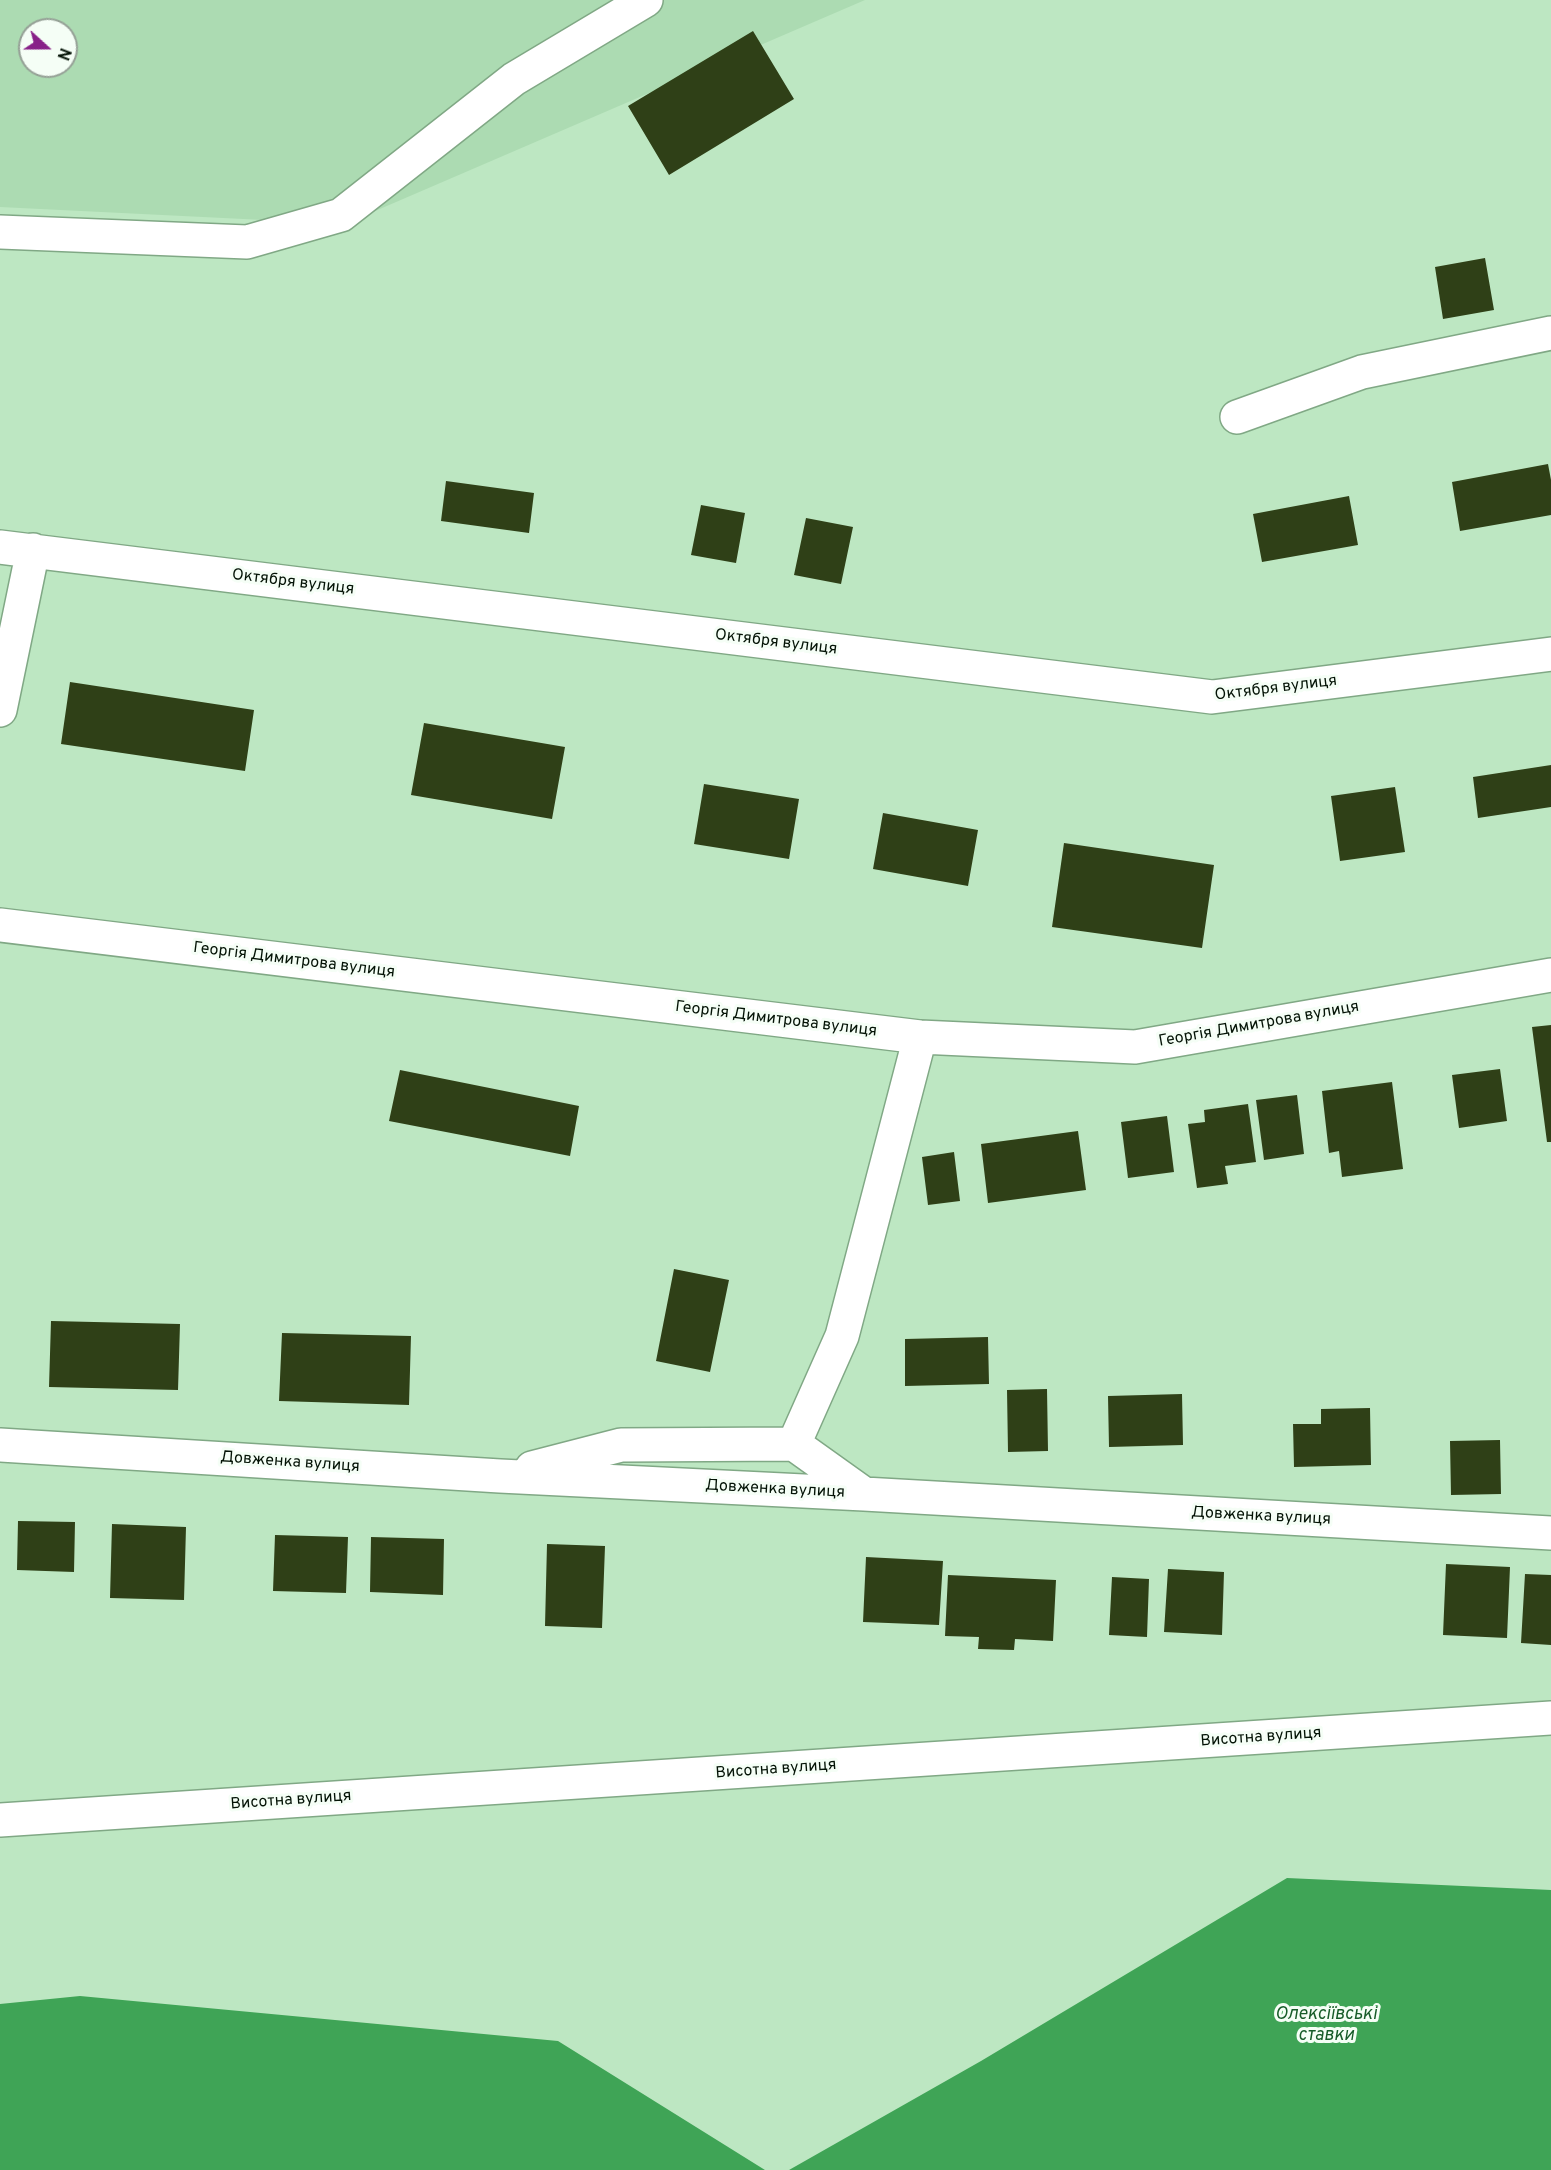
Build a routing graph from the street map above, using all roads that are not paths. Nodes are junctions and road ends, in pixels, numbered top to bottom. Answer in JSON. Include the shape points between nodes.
{"nodes":[{"id":1,"x":646,"y":0,"type":"edge"},
{"id":2,"x":0,"y":232,"type":"edge"},
{"id":3,"x":1551,"y":333,"type":"edge"},
{"id":4,"x":1237,"y":417,"type":"dead end"},
{"id":5,"x":0,"y":547,"type":"edge"},
{"id":6,"x":33,"y":550,"type":"junction"},
{"id":7,"x":1551,"y":654,"type":"edge"},
{"id":8,"x":0,"y":710,"type":"edge"},
{"id":9,"x":0,"y":925,"type":"edge"},
{"id":10,"x":1551,"y":975,"type":"edge"},
{"id":11,"x":920,"y":1037,"type":"junction"},
{"id":12,"x":794,"y":1444,"type":"junction"},
{"id":13,"x":0,"y":1445,"type":"edge"},
{"id":14,"x":500,"y":1476,"type":"junction"},
{"id":15,"x":864,"y":1494,"type":"junction"},
{"id":16,"x":1551,"y":1533,"type":"edge"},
{"id":17,"x":1551,"y":1718,"type":"edge"},
{"id":18,"x":0,"y":1820,"type":"edge"}],
"edges":[{"from":1,"to":2,"type":"street","via":[[514,80],[341,215],[248,242]]},
{"from":3,"to":4,"type":"street","via":[[1362,372]]},
{"from":5,"to":6,"type":"street","name":"Октября вулиця"},
{"from":6,"to":7,"type":"street","name":"Октября вулиця","via":[[1212,697]]},
{"from":6,"to":8,"type":"street"},
{"from":9,"to":11,"type":"street","name":"Георгія Димитрова вулиця"},
{"from":10,"to":11,"type":"street","name":"Георгія Димитрова вулиця","via":[[1135,1047]]},
{"from":11,"to":12,"type":"street","via":[[842,1336]]},
{"from":12,"to":14,"type":"street","via":[[621,1445]]},
{"from":12,"to":15,"type":"street"},
{"from":13,"to":14,"type":"street","name":"Довженка вулиця"},
{"from":14,"to":15,"type":"street","name":"Довженка вулиця"},
{"from":15,"to":16,"type":"street","name":"Довженка вулиця"},
{"from":17,"to":18,"type":"street","name":"Висотна вулиця"}]}
